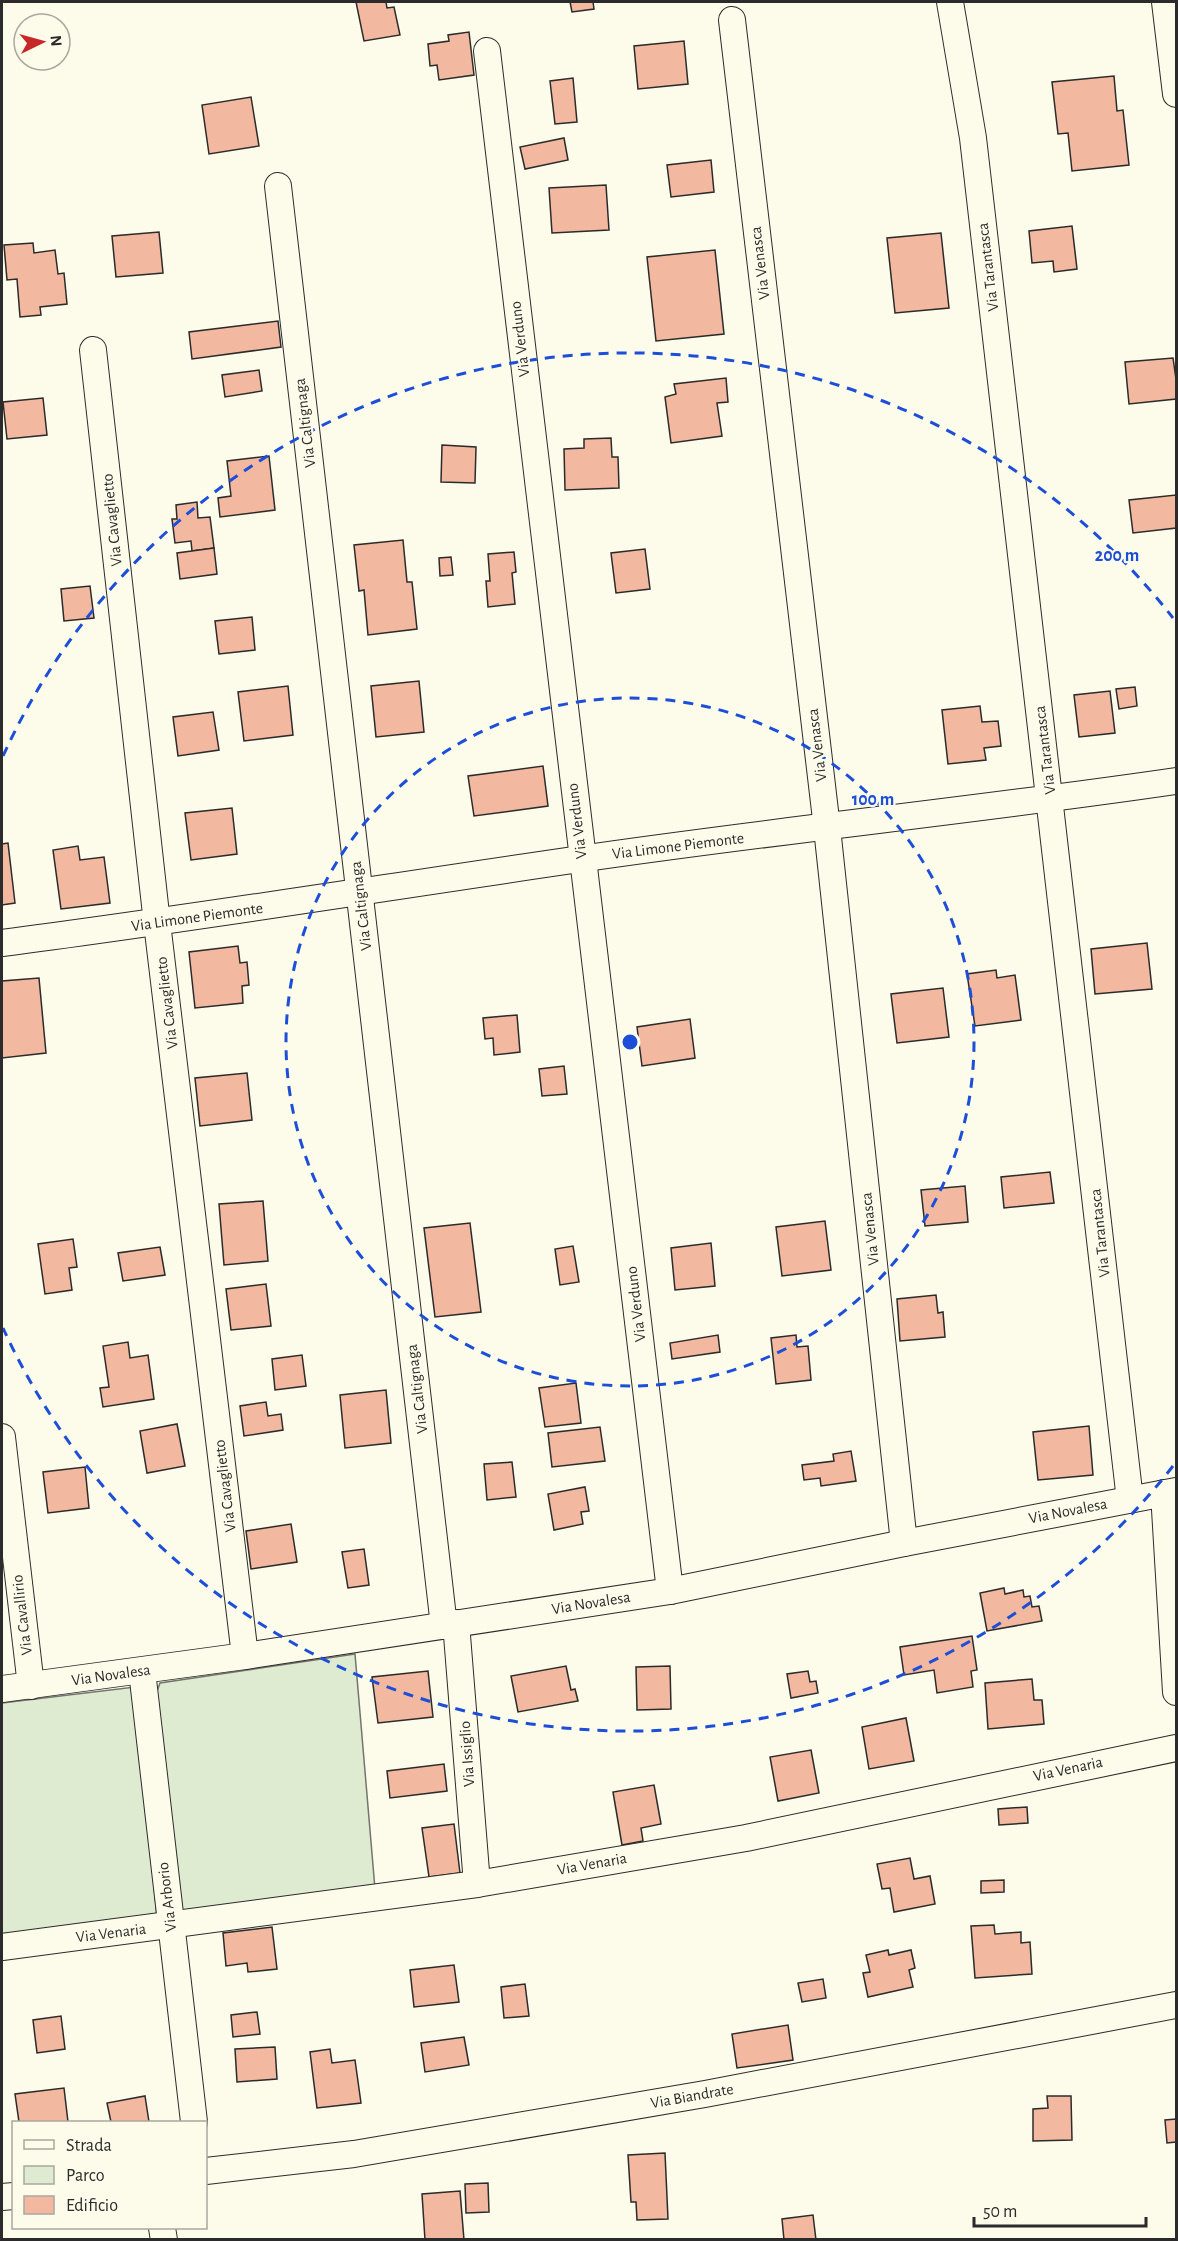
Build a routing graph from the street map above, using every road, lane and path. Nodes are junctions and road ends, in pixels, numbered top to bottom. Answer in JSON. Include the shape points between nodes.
{"nodes":[{"id":1,"x":950,"y":2,"type":"edge"},
{"id":2,"x":1165,"y":2,"type":"edge"},
{"id":3,"x":732,"y":20,"type":"dead end"},
{"id":4,"x":487,"y":51,"type":"dead end"},
{"id":5,"x":1176,"y":94,"type":"edge"},
{"id":6,"x":278,"y":186,"type":"dead end"},
{"id":7,"x":93,"y":350,"type":"dead end"},
{"id":8,"x":1176,"y":781,"type":"edge"},
{"id":9,"x":1050,"y":799,"type":"junction"},
{"id":10,"x":827,"y":828,"type":"junction"},
{"id":11,"x":581,"y":858,"type":"junction"},
{"id":12,"x":359,"y":893,"type":"junction"},
{"id":13,"x":157,"y":923,"type":"junction"},
{"id":14,"x":2,"y":943,"type":"edge"},
{"id":15,"x":2,"y":1437,"type":"edge"},
{"id":16,"x":1170,"y":1492,"type":"edge"},
{"id":17,"x":1130,"y":1500,"type":"junction"},
{"id":18,"x":904,"y":1543,"type":"junction"},
{"id":19,"x":670,"y":1591,"type":"junction"},
{"id":20,"x":450,"y":1624,"type":"junction"},
{"id":21,"x":245,"y":1656,"type":"junction"},
{"id":22,"x":142,"y":1671,"type":"junction"},
{"id":23,"x":30,"y":1686,"type":"junction"},
{"id":24,"x":2,"y":1689,"type":"edge"},
{"id":25,"x":1176,"y":1692,"type":"edge"},
{"id":26,"x":1176,"y":1748,"type":"edge"},
{"id":27,"x":477,"y":1884,"type":"junction"},
{"id":28,"x":171,"y":1925,"type":"junction"},
{"id":29,"x":2,"y":1947,"type":"edge"},
{"id":30,"x":1176,"y":2005,"type":"edge"},
{"id":31,"x":194,"y":2121,"type":"edge"},
{"id":32,"x":207,"y":2171,"type":"edge"}],
"edges":[{"from":1,"to":9,"type":"street","name":"Via Tarantasca","via":[[973,138]]},
{"from":2,"to":5,"type":"street"},
{"from":3,"to":10,"type":"street","name":"Via Venasca"},
{"from":4,"to":11,"type":"street","name":"Via Verduno"},
{"from":6,"to":12,"type":"street","name":"Via Caltignaga"},
{"from":7,"to":13,"type":"street","name":"Via Cavaglietto"},
{"from":8,"to":9,"type":"street","name":"Via Limone Piemonte"},
{"from":9,"to":10,"type":"street","name":"Via Limone Piemonte"},
{"from":9,"to":17,"type":"street","name":"Via Tarantasca"},
{"from":10,"to":11,"type":"street","name":"Via Limone Piemonte"},
{"from":10,"to":18,"type":"street","name":"Via Venasca"},
{"from":11,"to":12,"type":"street","name":"Via Limone Piemonte"},
{"from":11,"to":19,"type":"street","name":"Via Verduno"},
{"from":12,"to":13,"type":"street","name":"Via Limone Piemonte"},
{"from":12,"to":20,"type":"street","name":"Via Caltignaga"},
{"from":13,"to":14,"type":"street","name":"Via Limone Piemonte"},
{"from":13,"to":21,"type":"street","name":"Via Cavaglietto"},
{"from":15,"to":23,"type":"street","name":"Via Cavallirio"},
{"from":16,"to":17,"type":"street","name":"Via Novalesa"},
{"from":16,"to":25,"type":"street"},
{"from":17,"to":18,"type":"street","name":"Via Novalesa"},
{"from":18,"to":19,"type":"street","name":"Via Novalesa"},
{"from":19,"to":20,"type":"street","name":"Via Novalesa"},
{"from":20,"to":21,"type":"street","name":"Via Novalesa"},
{"from":20,"to":27,"type":"street","name":"Via Issiglio"},
{"from":21,"to":22,"type":"street","name":"Via Novalesa"},
{"from":22,"to":23,"type":"street","name":"Via Novalesa"},
{"from":22,"to":28,"type":"street","name":"Via Arborio"},
{"from":23,"to":24,"type":"street","name":"Via Novalesa"},
{"from":26,"to":27,"type":"street","name":"Via Venaria","via":[[746,1838]]},
{"from":27,"to":28,"type":"street","name":"Via Venaria"},
{"from":28,"to":29,"type":"street","name":"Via Venaria"},
{"from":28,"to":31,"type":"street","name":"Via Arborio"},
{"from":30,"to":32,"type":"street","name":"Via Biandrate","via":[[682,2098],[354,2154]]}]}
